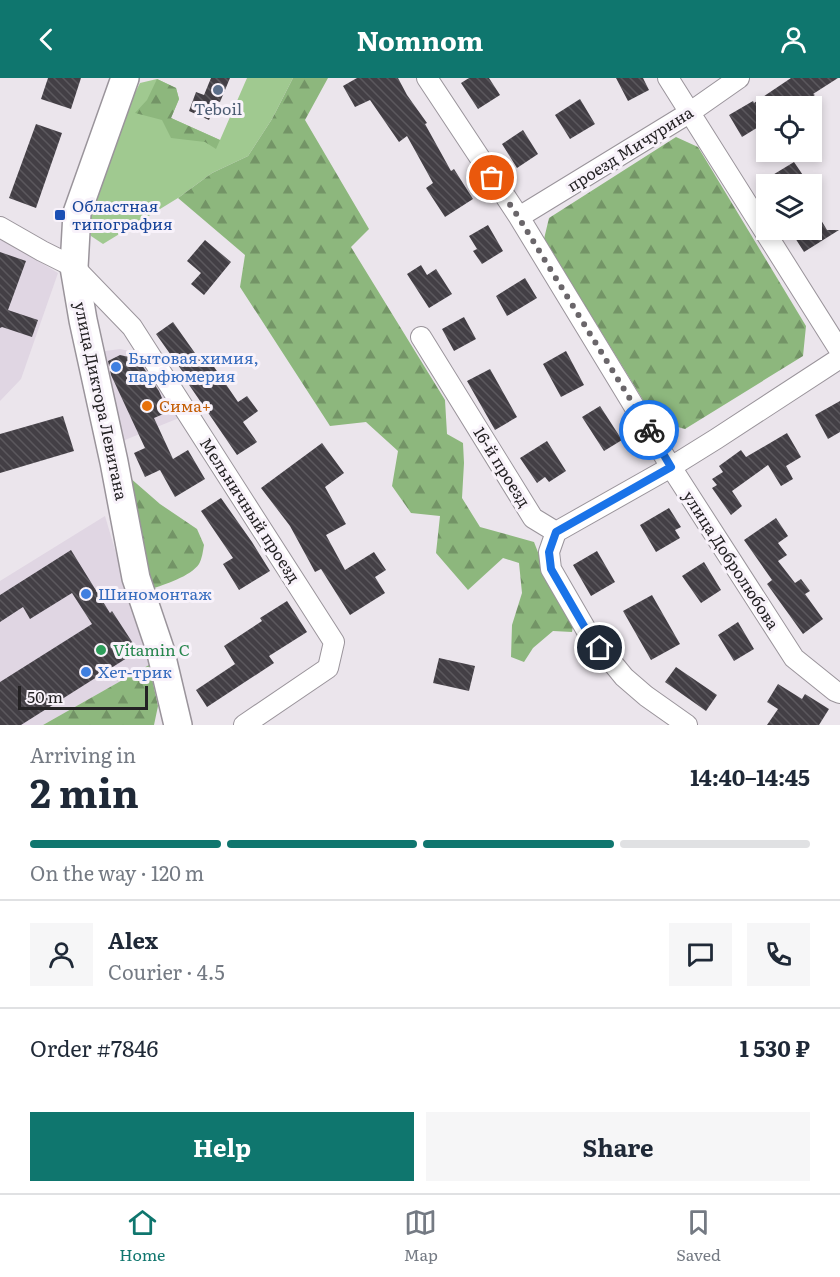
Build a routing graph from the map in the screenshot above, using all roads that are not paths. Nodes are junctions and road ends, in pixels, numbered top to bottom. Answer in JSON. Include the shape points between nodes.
{"nodes":[{"id":1,"x":125,"y":78,"type":"edge"},
{"id":2,"x":427,"y":78,"type":"edge"},
{"id":3,"x":668,"y":78,"type":"edge"},
{"id":4,"x":739,"y":78,"type":"edge"},
{"id":5,"x":689,"y":113,"type":"junction"},
{"id":6,"x":519,"y":218,"type":"junction"},
{"id":7,"x":0,"y":227,"type":"edge"},
{"id":8,"x":74,"y":267,"type":"junction"},
{"id":9,"x":421,"y":337,"type":"dead end"},
{"id":10,"x":840,"y":351,"type":"edge"},
{"id":11,"x":840,"y":358,"type":"edge"},
{"id":12,"x":671,"y":467,"type":"junction"},
{"id":13,"x":556,"y":532,"type":"junction"},
{"id":14,"x":840,"y":693,"type":"edge"},
{"id":15,"x":178,"y":725,"type":"edge"},
{"id":16,"x":244,"y":725,"type":"edge"},
{"id":17,"x":687,"y":725,"type":"edge"}],
"edges":[{"from":1,"to":8,"type":"street","name":"улица Диктора Левитана","via":[[77,213]]},
{"from":2,"to":6,"type":"street","name":"улица Добролюбова"},
{"from":3,"to":5,"type":"street"},
{"from":4,"to":5,"type":"street","name":"проезд Мичурина"},
{"from":5,"to":6,"type":"street","name":"проезд Мичурина"},
{"from":5,"to":10,"type":"street"},
{"from":6,"to":12,"type":"street","name":"улица Добролюбова"},
{"from":7,"to":8,"type":"street","name":"Мельничный проезд"},
{"from":8,"to":15,"type":"street","name":"улица Диктора Левитана","via":[[136,578],[160,650]]},
{"from":8,"to":16,"type":"street","name":"Мельничный проезд","via":[[132,327],[334,642],[328,668]]},
{"from":9,"to":13,"type":"street","name":"16-й проезд","via":[[533,518]]},
{"from":11,"to":12,"type":"street"},
{"from":12,"to":13,"type":"street"},
{"from":12,"to":14,"type":"street","name":"улица Добролюбова","via":[[794,658]]},
{"from":13,"to":17,"type":"street","via":[[549,552],[551,569],[588,633],[624,677]]}]}
